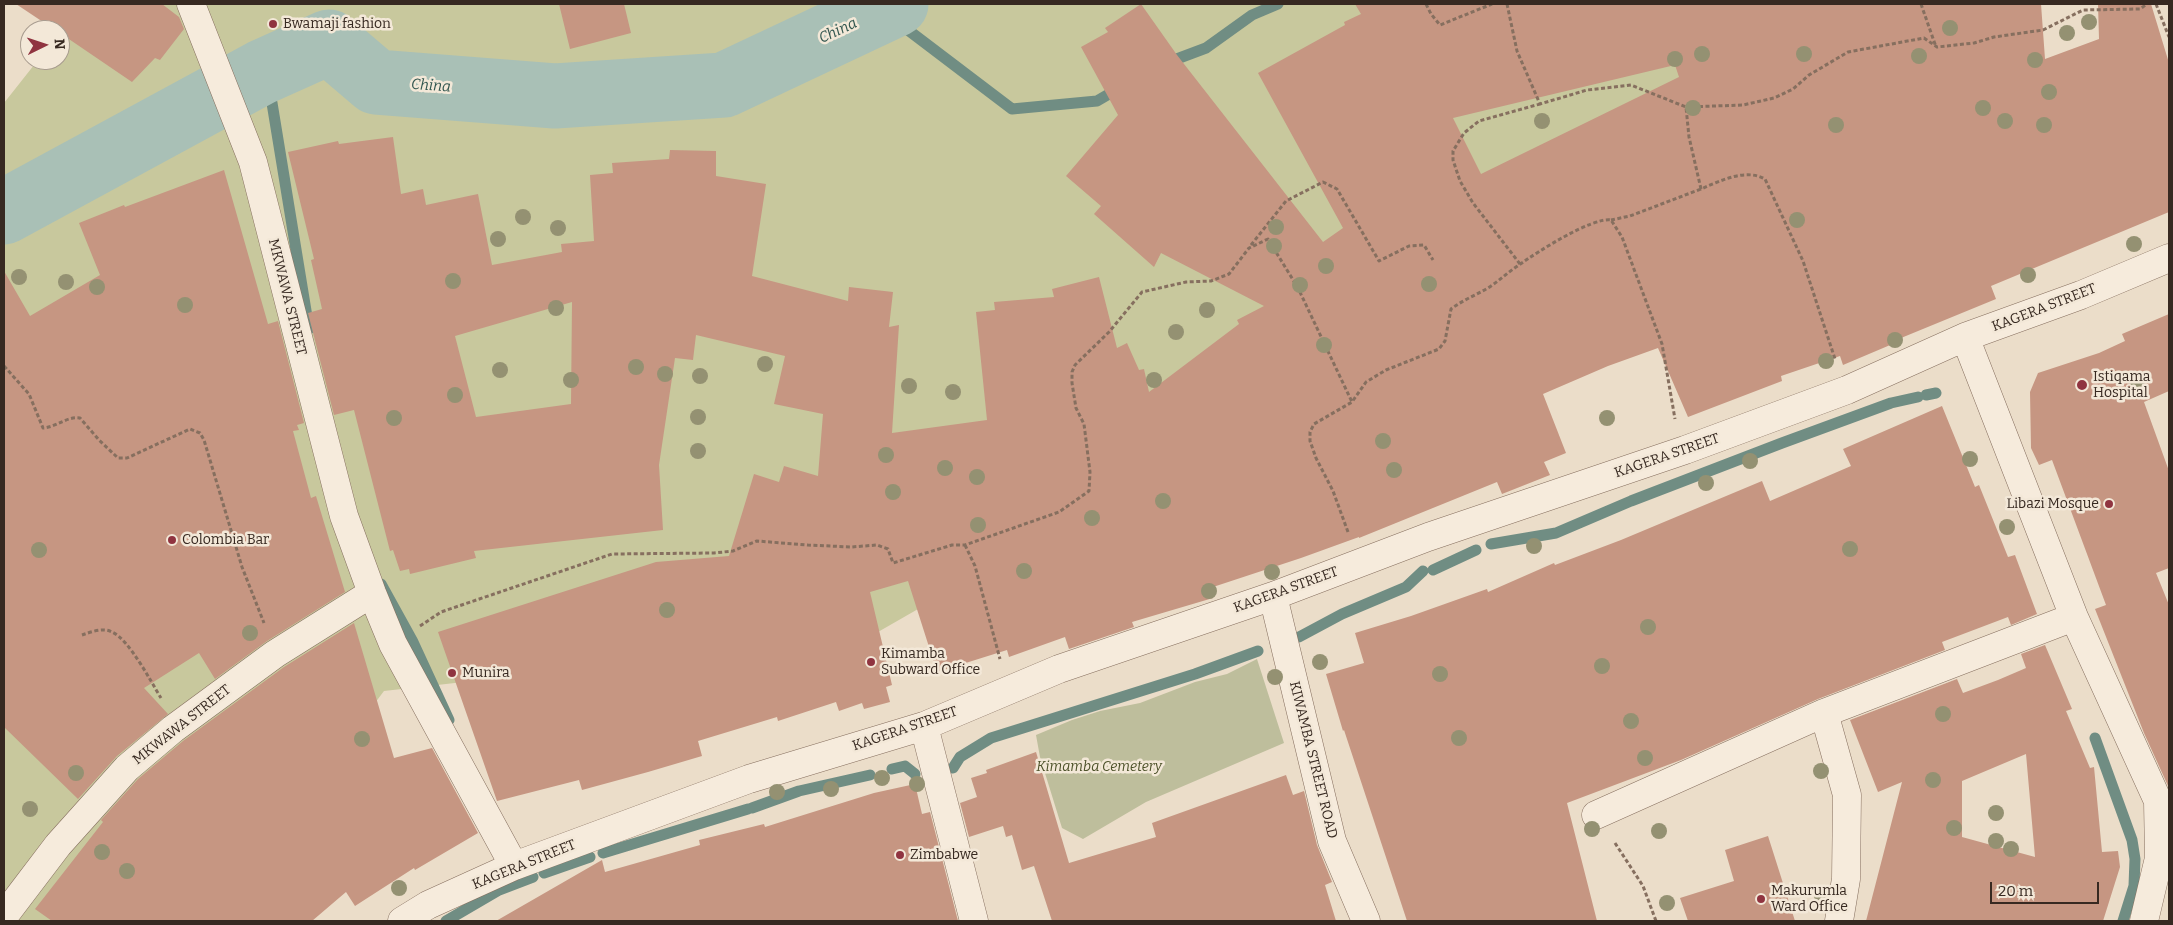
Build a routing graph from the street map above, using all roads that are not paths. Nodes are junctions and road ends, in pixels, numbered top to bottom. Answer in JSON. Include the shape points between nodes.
{"nodes":[{"id":1,"x":191,"y":4,"type":"edge"},
{"id":2,"x":2169,"y":258,"type":"edge"},
{"id":3,"x":1965,"y":337,"type":"junction"},
{"id":4,"x":372,"y":593,"type":"junction"},
{"id":5,"x":1273,"y":596,"type":"junction"},
{"id":6,"x":2074,"y":617,"type":"junction"},
{"id":7,"x":1824,"y":713,"type":"junction"},
{"id":8,"x":924,"y":726,"type":"junction"},
{"id":9,"x":1596,"y":816,"type":"road end"},
{"id":10,"x":2164,"y":859,"type":"edge"},
{"id":11,"x":514,"y":866,"type":"junction"},
{"id":12,"x":4,"y":916,"type":"edge"},
{"id":13,"x":402,"y":921,"type":"edge"},
{"id":14,"x":974,"y":921,"type":"edge"},
{"id":15,"x":1366,"y":921,"type":"edge"},
{"id":16,"x":1839,"y":921,"type":"edge"},
{"id":17,"x":2144,"y":921,"type":"edge"}],
"edges":[{"from":1,"to":4,"type":"street","name":"MKWAWA STREET","via":[[253,162],[344,516]]},
{"from":2,"to":3,"type":"street","name":"KAGERA STREET","via":[[2081,295]]},
{"from":3,"to":5,"type":"street","name":"KAGERA STREET","via":[[1846,390],[1685,450],[1428,537]]},
{"from":3,"to":6,"type":"street"},
{"from":4,"to":11,"type":"street","name":"MKWAWA STREET","via":[[393,644]]},
{"from":4,"to":12,"type":"street","name":"MKWAWA STREET","via":[[275,654],[173,729],[127,768],[58,845]]},
{"from":5,"to":8,"type":"street","name":"KAGERA STREET","via":[[1059,669]]},
{"from":5,"to":15,"type":"street","name":"KIWAMBA STREET ROAD","via":[[1332,841]]},
{"from":6,"to":7,"type":"street"},
{"from":6,"to":10,"type":"street","via":[[2158,801]]},
{"from":7,"to":9,"type":"street"},
{"from":7,"to":16,"type":"street","via":[[1847,795],[1846,880]]},
{"from":8,"to":11,"type":"street","name":"KAGERA STREET","via":[[749,779]]},
{"from":8,"to":14,"type":"street"},
{"from":10,"to":17,"type":"street"},
{"from":11,"to":13,"type":"street","name":"KAGERA STREET","via":[[428,905]]}]}
